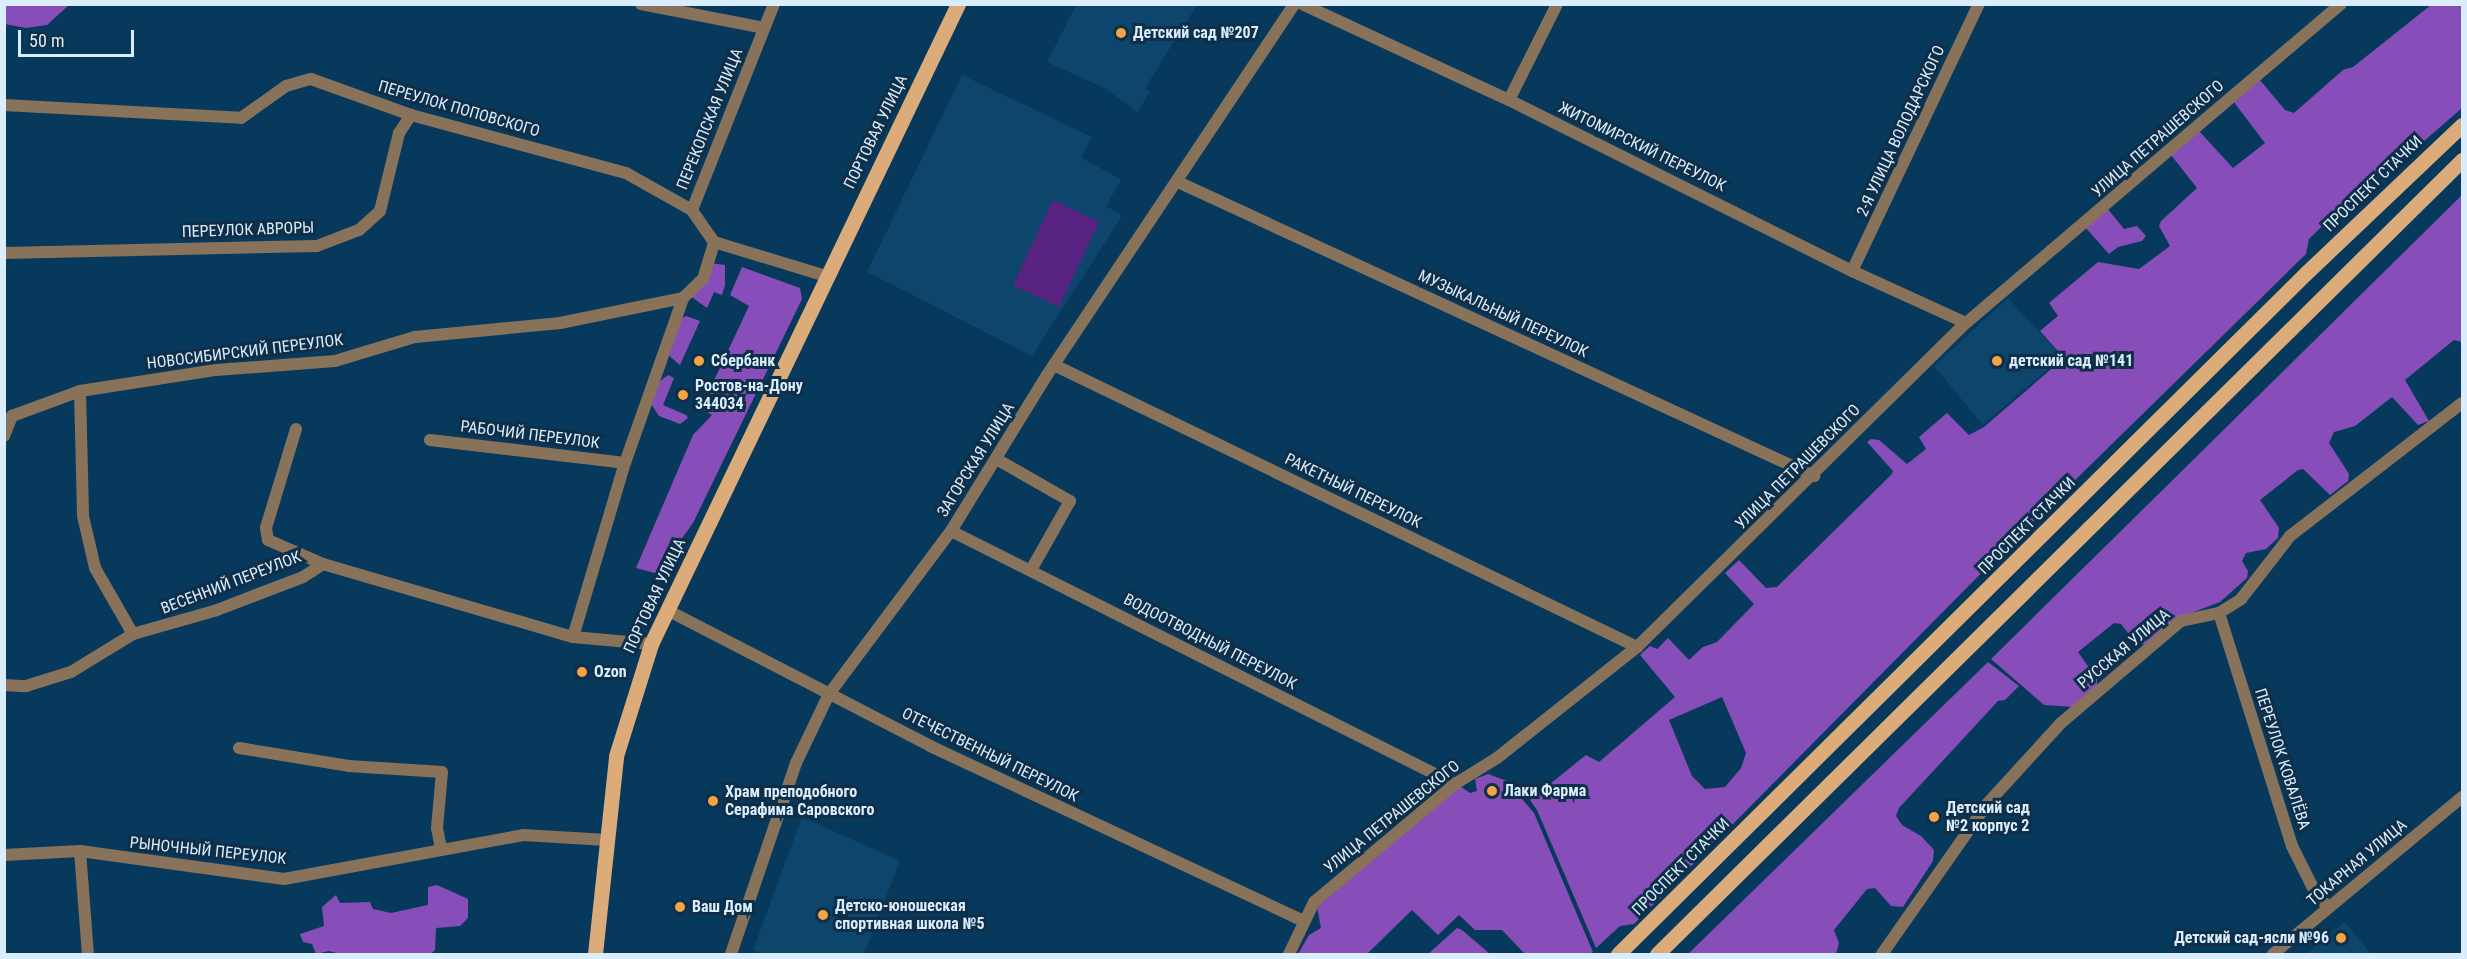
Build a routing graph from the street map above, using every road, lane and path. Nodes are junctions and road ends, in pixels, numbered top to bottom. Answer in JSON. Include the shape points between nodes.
{"nodes":[{"id":1,"x":641,"y":4,"type":"edge"},
{"id":2,"x":774,"y":4,"type":"edge"},
{"id":3,"x":958,"y":4,"type":"edge"},
{"id":4,"x":1294,"y":4,"type":"edge"},
{"id":5,"x":1302,"y":4,"type":"edge"},
{"id":6,"x":1557,"y":4,"type":"edge"},
{"id":7,"x":1979,"y":4,"type":"edge"},
{"id":8,"x":2341,"y":4,"type":"edge"},
{"id":9,"x":764,"y":28,"type":"junction"},
{"id":10,"x":1509,"y":100,"type":"junction"},
{"id":11,"x":4,"y":105,"type":"edge"},
{"id":12,"x":411,"y":115,"type":"junction"},
{"id":13,"x":2463,"y":124,"type":"edge"},
{"id":14,"x":2463,"y":160,"type":"edge"},
{"id":15,"x":1178,"y":182,"type":"junction"},
{"id":16,"x":692,"y":210,"type":"junction"},
{"id":17,"x":714,"y":242,"type":"junction"},
{"id":18,"x":4,"y":253,"type":"edge"},
{"id":19,"x":1852,"y":271,"type":"junction"},
{"id":20,"x":826,"y":276,"type":"junction"},
{"id":21,"x":683,"y":298,"type":"junction"},
{"id":22,"x":1966,"y":324,"type":"junction"},
{"id":23,"x":1054,"y":365,"type":"junction"},
{"id":24,"x":80,"y":391,"type":"junction"},
{"id":25,"x":2463,"y":403,"type":"edge"},
{"id":26,"x":296,"y":429,"type":"dead end"},
{"id":27,"x":4,"y":435,"type":"edge"},
{"id":28,"x":430,"y":440,"type":"dead end"},
{"id":29,"x":998,"y":460,"type":"junction"},
{"id":30,"x":626,"y":463,"type":"junction"},
{"id":31,"x":1814,"y":476,"type":"junction"},
{"id":32,"x":951,"y":531,"type":"junction"},
{"id":33,"x":323,"y":564,"type":"junction"},
{"id":34,"x":1031,"y":570,"type":"junction"},
{"id":35,"x":667,"y":610,"type":"junction"},
{"id":36,"x":2219,"y":613,"type":"junction"},
{"id":37,"x":133,"y":634,"type":"junction"},
{"id":38,"x":573,"y":637,"type":"junction"},
{"id":39,"x":651,"y":644,"type":"junction"},
{"id":40,"x":1637,"y":647,"type":"junction"},
{"id":41,"x":4,"y":685,"type":"edge"},
{"id":42,"x":830,"y":694,"type":"junction"},
{"id":43,"x":239,"y":748,"type":"dead end"},
{"id":44,"x":1455,"y":784,"type":"junction"},
{"id":45,"x":2463,"y":797,"type":"edge"},
{"id":46,"x":607,"y":840,"type":"junction"},
{"id":47,"x":441,"y":849,"type":"junction"},
{"id":48,"x":80,"y":851,"type":"junction"},
{"id":49,"x":4,"y":855,"type":"edge"},
{"id":50,"x":2328,"y":908,"type":"junction"},
{"id":51,"x":1302,"y":921,"type":"junction"},
{"id":52,"x":88,"y":954,"type":"edge"},
{"id":53,"x":595,"y":954,"type":"edge"},
{"id":54,"x":731,"y":954,"type":"edge"},
{"id":55,"x":1289,"y":954,"type":"edge"},
{"id":56,"x":1618,"y":954,"type":"edge"},
{"id":57,"x":1657,"y":954,"type":"edge"},
{"id":58,"x":1882,"y":954,"type":"edge"},
{"id":59,"x":2273,"y":954,"type":"edge"}],
"edges":[{"from":1,"to":9,"type":"street"},
{"from":2,"to":9,"type":"street","name":"ПЕРЕКОПСКАЯ УЛИЦА"},
{"from":3,"to":20,"type":"main road","name":"ПОРТОВАЯ УЛИЦА"},
{"from":4,"to":15,"type":"street","name":"ЗАГОРСКАЯ УЛИЦА"},
{"from":5,"to":10,"type":"street","name":"ЖИТОМИРСКИЙ ПЕРЕУЛОК"},
{"from":6,"to":10,"type":"street"},
{"from":7,"to":19,"type":"street","name":"2-Я УЛИЦА ВОЛОДАРСКОГО"},
{"from":8,"to":22,"type":"street","name":"УЛИЦА ПЕТРАШЕВСКОГО"},
{"from":9,"to":16,"type":"street","name":"ПЕРЕКОПСКАЯ УЛИЦА"},
{"from":10,"to":19,"type":"street","name":"ЖИТОМИРСКИЙ ПЕРЕУЛОК"},
{"from":11,"to":12,"type":"street","name":"ПЕРЕУЛОК ПОПОВСКОГО","via":[[241,118],[286,86],[311,79]]},
{"from":12,"to":16,"type":"street","name":"ПЕРЕУЛОК ПОПОВСКОГО","via":[[626,173]]},
{"from":12,"to":18,"type":"street","name":"ПЕРЕУЛОК АВРОРЫ","via":[[399,133],[381,211],[359,230],[317,246]]},
{"from":13,"to":56,"type":"main road","name":"ПРОСПЕКТ СТАЧКИ","via":[[2306,273]]},
{"from":14,"to":57,"type":"main road"},
{"from":15,"to":23,"type":"street","name":"ЗАГОРСКАЯ УЛИЦА"},
{"from":15,"to":31,"type":"street","name":"МУЗЫКАЛЬНЫЙ ПЕРЕУЛОК"},
{"from":16,"to":17,"type":"street","name":"ПЕРЕКОПСКАЯ УЛИЦА"},
{"from":17,"to":20,"type":"street"},
{"from":17,"to":21,"type":"street","via":[[703,279]]},
{"from":19,"to":22,"type":"street","name":"ЖИТОМИРСКИЙ ПЕРЕУЛОК"},
{"from":20,"to":35,"type":"main road","name":"ПОРТОВАЯ УЛИЦА"},
{"from":21,"to":24,"type":"street","name":"НОВОСИБИРСКИЙ ПЕРЕУЛОК","via":[[560,323],[415,337],[335,361],[216,370]]},
{"from":21,"to":30,"type":"street"},
{"from":22,"to":31,"type":"street","name":"УЛИЦА ПЕТРАШЕВСКОГО"},
{"from":23,"to":29,"type":"street","name":"ЗАГОРСКАЯ УЛИЦА"},
{"from":23,"to":40,"type":"street","name":"РАКЕТНЫЙ ПЕРЕУЛОК"},
{"from":24,"to":27,"type":"street","name":"НОВОСИБИРСКИЙ ПЕРЕУЛОК","via":[[12,416]]},
{"from":24,"to":37,"type":"street","via":[[83,516],[95,568]]},
{"from":25,"to":36,"type":"street","name":"РУССКАЯ УЛИЦА","via":[[2290,536],[2251,589]]},
{"from":26,"to":33,"type":"street","via":[[266,528],[268,540]]},
{"from":28,"to":30,"type":"street","name":"РАБОЧИЙ ПЕРЕУЛОК"},
{"from":29,"to":32,"type":"street","name":"ЗАГОРСКАЯ УЛИЦА"},
{"from":29,"to":34,"type":"street","via":[[1070,501]]},
{"from":30,"to":38,"type":"street"},
{"from":31,"to":40,"type":"street","name":"УЛИЦА ПЕТРАШЕВСКОГО"},
{"from":32,"to":34,"type":"street","name":"ВОДООТВОДНЫЙ ПЕРЕУЛОК"},
{"from":32,"to":42,"type":"street","name":"ЗАГОРСКАЯ УЛИЦА"},
{"from":33,"to":37,"type":"street","name":"ВЕСЕННИЙ ПЕРЕУЛОК","via":[[303,577],[217,610]]},
{"from":33,"to":38,"type":"street","name":"ВЕСЕННИЙ ПЕРЕУЛОК"},
{"from":34,"to":44,"type":"street","name":"ВОДООТВОДНЫЙ ПЕРЕУЛОК"},
{"from":35,"to":39,"type":"main road","name":"ПОРТОВАЯ УЛИЦА"},
{"from":35,"to":42,"type":"street","name":"ОТЕЧЕСТВЕННЫЙ ПЕРЕУЛОК"},
{"from":36,"to":50,"type":"street","name":"ПЕРЕУЛОК КОВАЛЁВА","via":[[2292,846],[2307,878]]},
{"from":36,"to":58,"type":"street","name":"РУССКАЯ УЛИЦА","via":[[2181,621],[2035,749],[1987,804]]},
{"from":37,"to":41,"type":"street","name":"ВЕСЕННИЙ ПЕРЕУЛОК","via":[[71,672],[26,686]]},
{"from":38,"to":39,"type":"street","name":"ВЕСЕННИЙ ПЕРЕУЛОК"},
{"from":39,"to":46,"type":"main road","name":"ПОРТОВАЯ УЛИЦА","via":[[616,756]]},
{"from":40,"to":44,"type":"street","name":"УЛИЦА ПЕТРАШЕВСКОГО","via":[[1497,758]]},
{"from":42,"to":51,"type":"street","name":"ОТЕЧЕСТВЕННЫЙ ПЕРЕУЛОК","via":[[930,746]]},
{"from":42,"to":54,"type":"street","name":"ЗАГОРСКАЯ УЛИЦА","via":[[796,763]]},
{"from":43,"to":47,"type":"street","via":[[350,766],[442,772],[437,828]]},
{"from":44,"to":51,"type":"street","name":"УЛИЦА ПЕТРАШЕВСКОГО","via":[[1314,902]]},
{"from":45,"to":50,"type":"street","name":"ТОКАРНАЯ УЛИЦА"},
{"from":46,"to":47,"type":"street","name":"РЫНОЧНЫЙ ПЕРЕУЛОК","via":[[524,835]]},
{"from":46,"to":53,"type":"main road","name":"ПОРТОВАЯ УЛИЦА"},
{"from":47,"to":48,"type":"street","name":"РЫНОЧНЫЙ ПЕРЕУЛОК","via":[[284,879]]},
{"from":48,"to":49,"type":"street","name":"РЫНОЧНЫЙ ПЕРЕУЛОК"},
{"from":48,"to":52,"type":"street"},
{"from":50,"to":59,"type":"street","name":"ТОКАРНАЯ УЛИЦА"},
{"from":51,"to":55,"type":"street","name":"УЛИЦА ПЕТРАШЕВСКОГО"}]}
